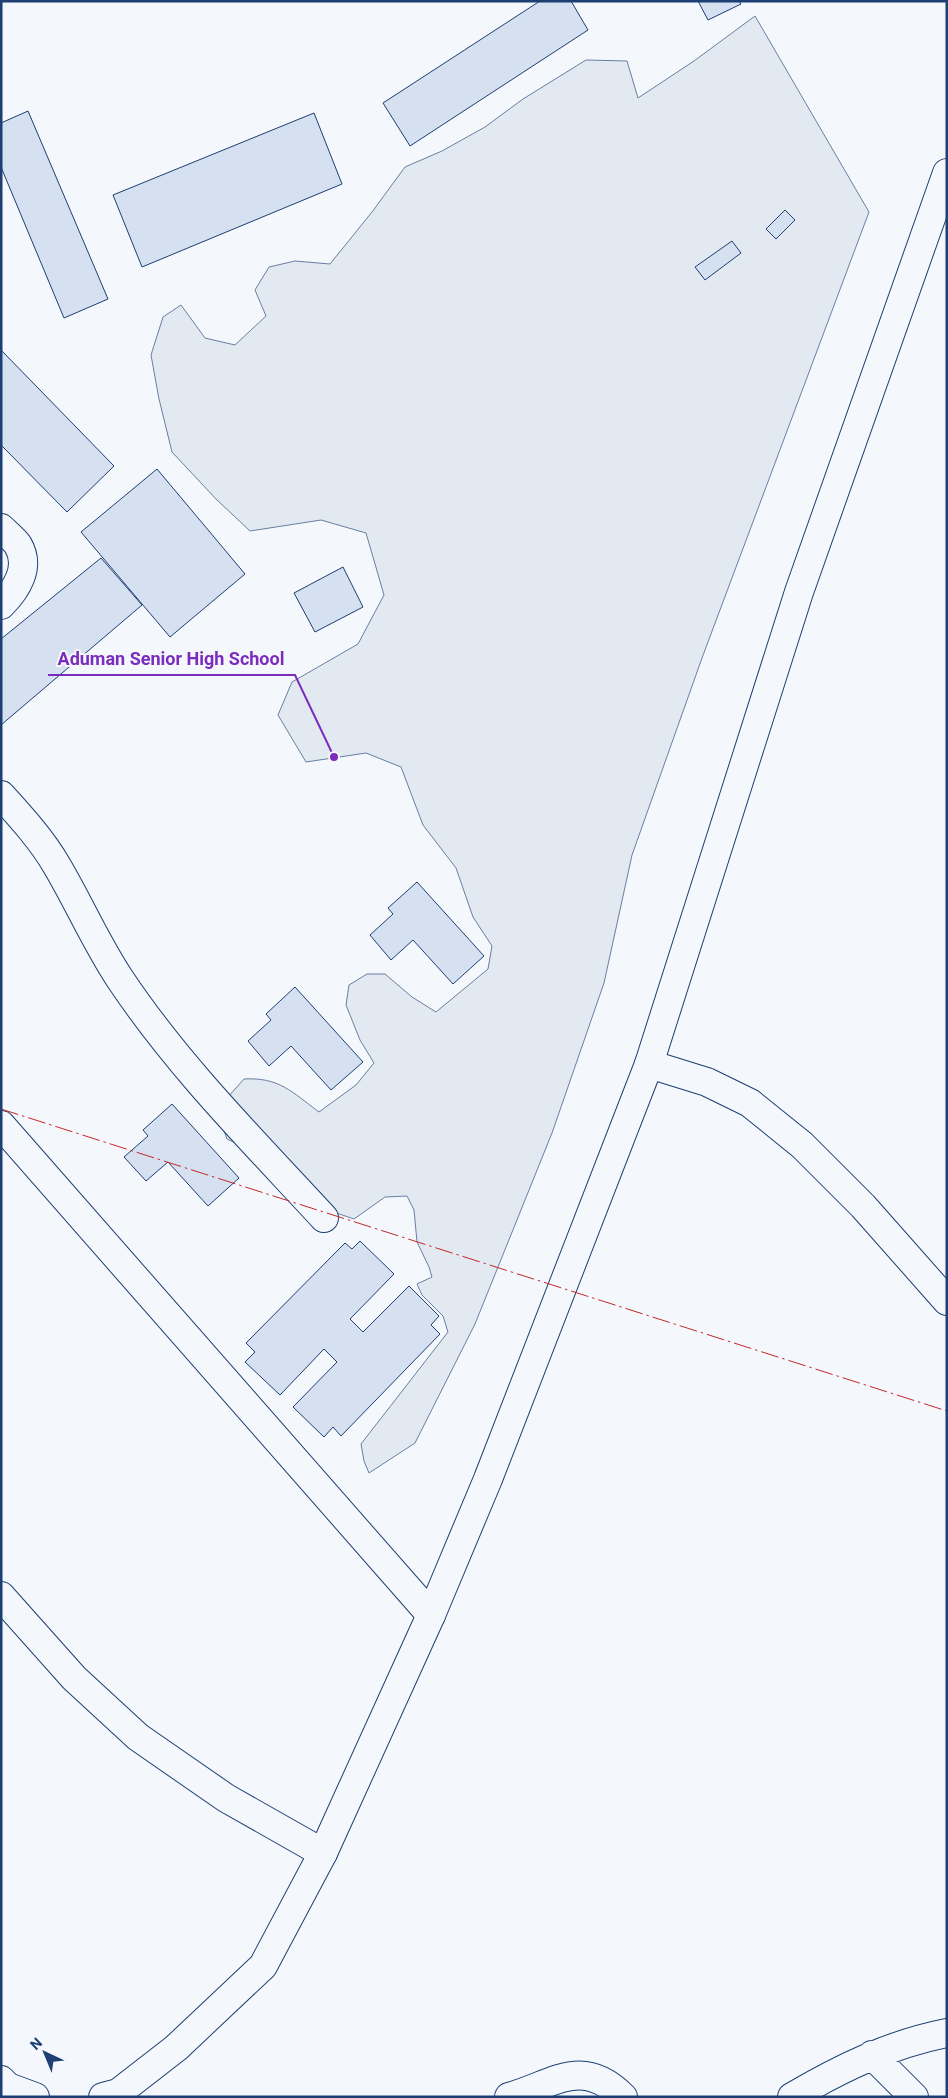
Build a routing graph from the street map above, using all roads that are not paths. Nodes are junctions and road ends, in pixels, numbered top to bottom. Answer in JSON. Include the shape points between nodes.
{"nodes":[{"id":1,"x":947,"y":173,"type":"edge"},
{"id":2,"x":1,"y":528,"type":"edge"},
{"id":3,"x":1,"y":605,"type":"edge"},
{"id":4,"x":1,"y":794,"type":"edge"},
{"id":5,"x":648,"y":1064,"type":"junction"},
{"id":6,"x":1,"y":1125,"type":"edge"},
{"id":7,"x":324,"y":1218,"type":"dead end"},
{"id":8,"x":947,"y":1301,"type":"edge"},
{"id":9,"x":1,"y":1596,"type":"edge"},
{"id":10,"x":431,"y":1615,"type":"junction"},
{"id":11,"x":323,"y":1854,"type":"junction"},
{"id":12,"x":947,"y":2033,"type":"edge"},
{"id":13,"x":872,"y":2055,"type":"junction"},
{"id":14,"x":1,"y":2080,"type":"edge"},
{"id":15,"x":114,"y":2095,"type":"edge"},
{"id":16,"x":35,"y":2097,"type":"edge"},
{"id":17,"x":509,"y":2097,"type":"edge"},
{"id":18,"x":623,"y":2097,"type":"edge"},
{"id":19,"x":792,"y":2097,"type":"edge"},
{"id":20,"x":914,"y":2097,"type":"edge"}],
"edges":[{"from":1,"to":5,"type":"street","via":[[799,592]]},
{"from":2,"to":3,"type":"street","via":[[17,544],[23,560],[21,576],[14,591]]},
{"from":4,"to":7,"type":"street","via":[[26,822],[56,865],[119,977],[169,1046]]},
{"from":5,"to":8,"type":"street","via":[[707,1082],[750,1103],[802,1145]]},
{"from":5,"to":10,"type":"street","via":[[488,1478]]},
{"from":6,"to":10,"type":"street"},
{"from":9,"to":11,"type":"street","via":[[74,1678],[138,1737],[226,1798]]},
{"from":10,"to":11,"type":"street"},
{"from":11,"to":15,"type":"street","via":[[263,1966],[176,2048]]},
{"from":12,"to":13,"type":"street"},
{"from":13,"to":19,"type":"street"},
{"from":13,"to":20,"type":"street"},
{"from":14,"to":16,"type":"street","via":[[8,2087]]},
{"from":17,"to":18,"type":"street","via":[[573,2074],[599,2078]]}]}
